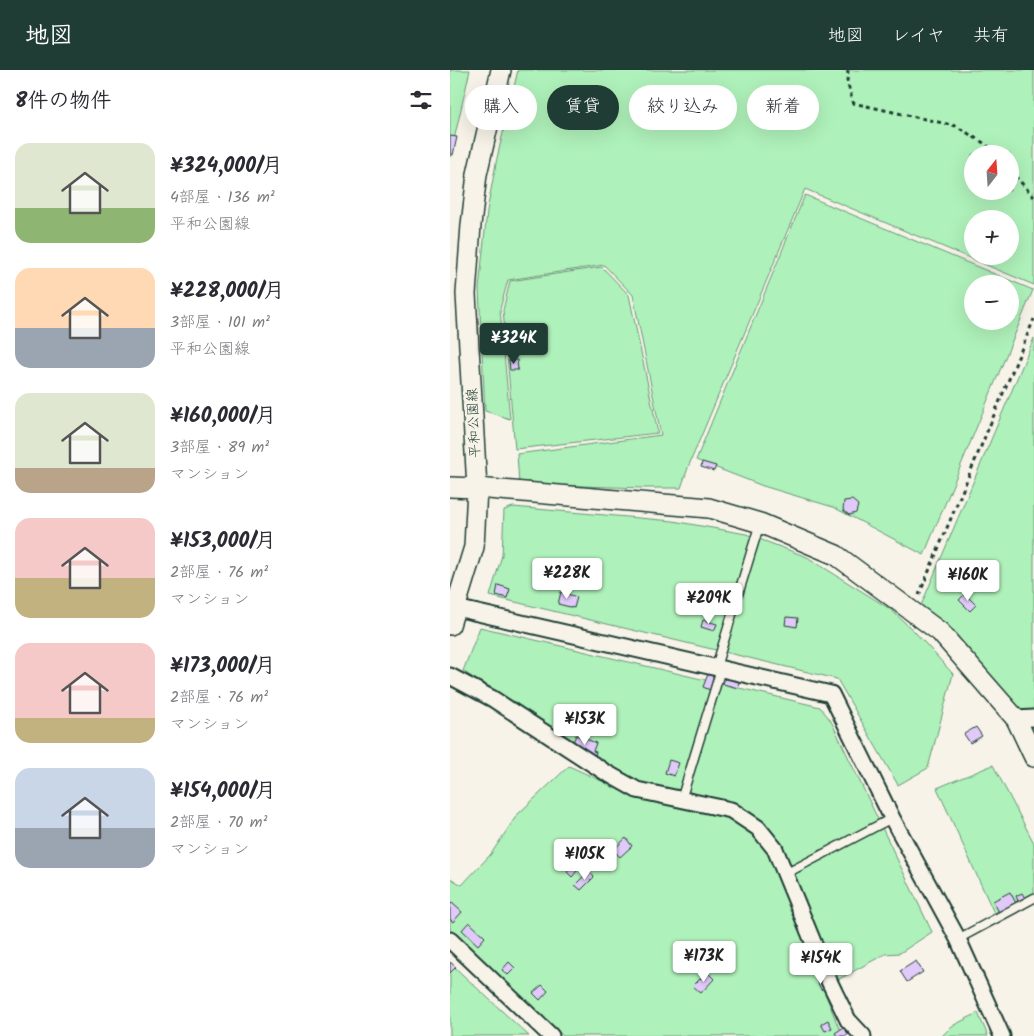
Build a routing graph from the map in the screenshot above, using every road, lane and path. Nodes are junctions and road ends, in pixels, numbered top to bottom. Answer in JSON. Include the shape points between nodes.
{"nodes":[{"id":1,"x":501,"y":70,"type":"edge"},
{"id":2,"x":848,"y":70,"type":"edge"},
{"id":3,"x":988,"y":145,"type":"edge"},
{"id":4,"x":1019,"y":180,"type":"edge"},
{"id":5,"x":1034,"y":197,"type":"edge"},
{"id":6,"x":1034,"y":319,"type":"edge"},
{"id":7,"x":450,"y":487,"type":"edge"},
{"id":8,"x":477,"y":488,"type":"junction"},
{"id":9,"x":760,"y":523,"type":"junction"},
{"id":10,"x":457,"y":581,"type":"edge"},
{"id":11,"x":912,"y":612,"type":"junction"},
{"id":12,"x":453,"y":616,"type":"edge"},
{"id":13,"x":718,"y":668,"type":"junction"},
{"id":14,"x":450,"y":676,"type":"edge"},
{"id":15,"x":1025,"y":718,"type":"edge"},
{"id":16,"x":1034,"y":757,"type":"edge"},
{"id":17,"x":681,"y":800,"type":"junction"},
{"id":18,"x":892,"y":818,"type":"junction"},
{"id":19,"x":785,"y":874,"type":"junction"},
{"id":20,"x":1034,"y":898,"type":"edge"},
{"id":21,"x":958,"y":939,"type":"junction"},
{"id":22,"x":450,"y":940,"type":"edge"},
{"id":23,"x":551,"y":1036,"type":"edge"},
{"id":24,"x":863,"y":1036,"type":"edge"},
{"id":25,"x":1002,"y":1036,"type":"edge"}],
"edges":[{"from":1,"to":8,"type":"street","name":"平和公園線","via":[[477,174],[466,294]]},
{"from":2,"to":3,"type":"path","via":[[846,81],[853,103],[956,126]]},
{"from":4,"to":5,"type":"path"},
{"from":6,"to":11,"type":"path"},
{"from":7,"to":8,"type":"street"},
{"from":8,"to":9,"type":"street","via":[[709,508]]},
{"from":8,"to":10,"type":"street","name":"平和公園線","via":[[474,547]]},
{"from":9,"to":11,"type":"street","via":[[836,555]]},
{"from":9,"to":13,"type":"lane"},
{"from":10,"to":12,"type":"street","name":"平和公園線"},
{"from":11,"to":15,"type":"street","via":[[940,632]]},
{"from":12,"to":13,"type":"street"},
{"from":13,"to":17,"type":"lane"},
{"from":13,"to":18,"type":"street","via":[[831,694]]},
{"from":14,"to":17,"type":"street","via":[[493,699],[637,790]]},
{"from":15,"to":16,"type":"street"},
{"from":17,"to":19,"type":"street","via":[[731,810],[758,828],[775,849]]},
{"from":18,"to":19,"type":"lane"},
{"from":18,"to":21,"type":"street"},
{"from":19,"to":24,"type":"street","via":[[848,1020]]},
{"from":20,"to":21,"type":"lane"},
{"from":21,"to":25,"type":"street"},
{"from":22,"to":23,"type":"street"}]}
